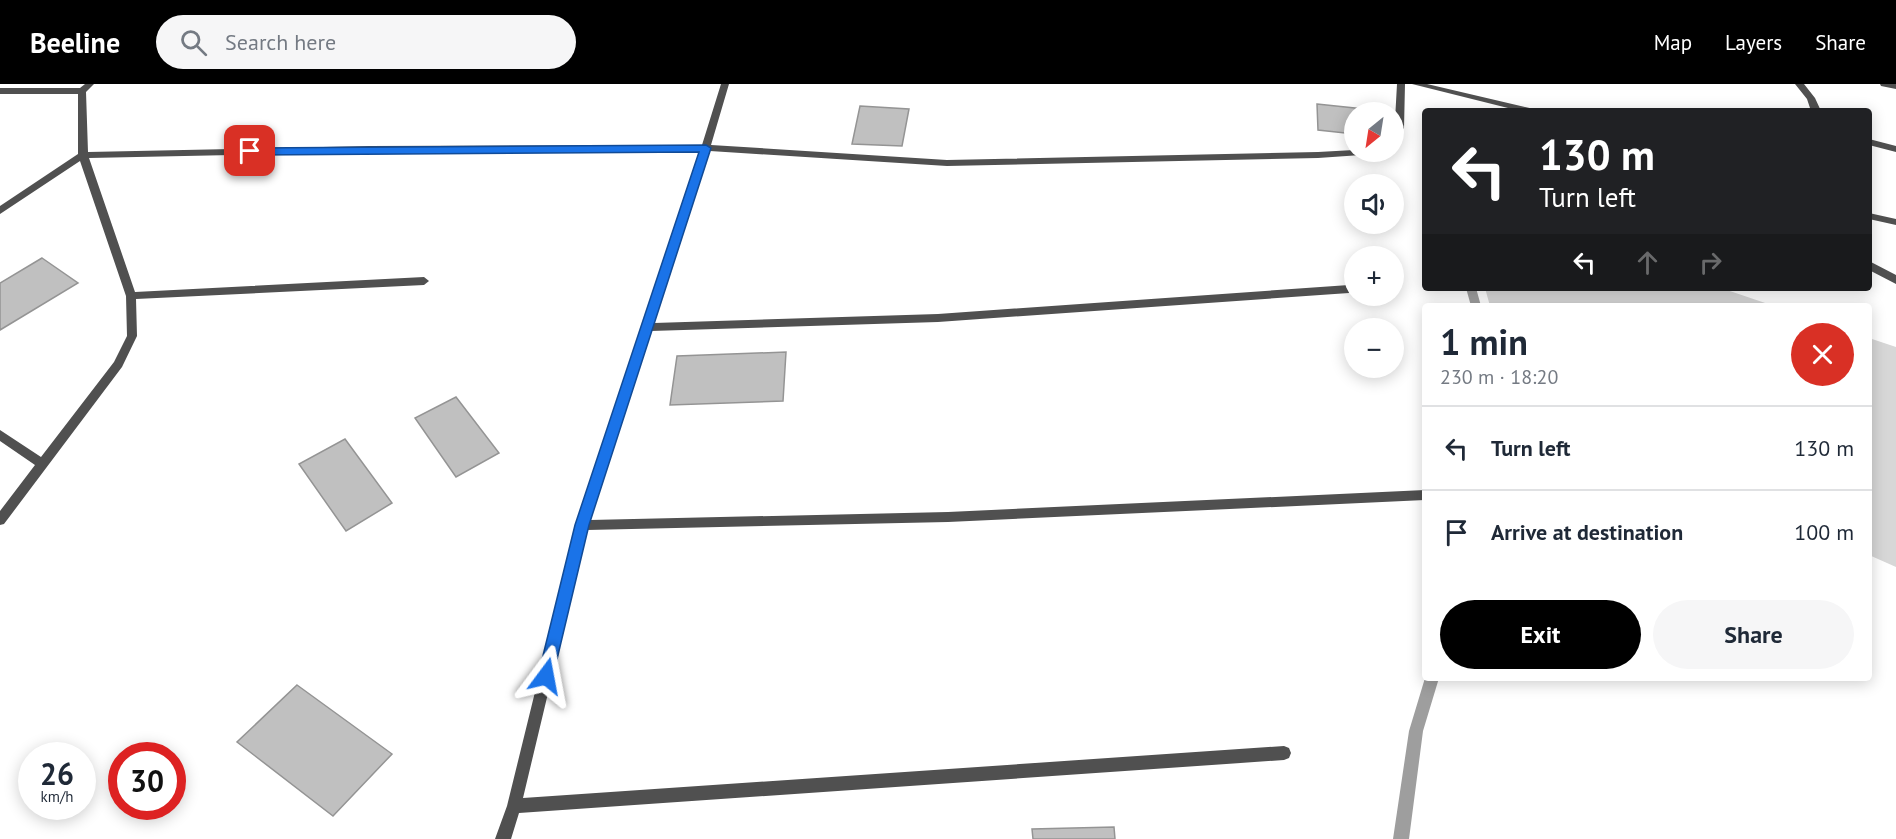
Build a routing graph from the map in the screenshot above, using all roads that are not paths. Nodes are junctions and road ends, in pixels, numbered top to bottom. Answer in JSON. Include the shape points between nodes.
{"nodes":[{"id":1,"x":725,"y":84,"type":"edge"},
{"id":2,"x":1401,"y":84,"type":"edge"},
{"id":3,"x":1416,"y":84,"type":"edge"},
{"id":4,"x":1799,"y":84,"type":"edge"},
{"id":5,"x":1884,"y":84,"type":"edge"},
{"id":6,"x":1896,"y":86,"type":"edge"},
{"id":7,"x":86,"y":87,"type":"edge"},
{"id":8,"x":0,"y":91,"type":"edge"},
{"id":9,"x":1400,"y":102,"type":"edge"},
{"id":10,"x":1517,"y":108,"type":"edge"},
{"id":11,"x":1815,"y":108,"type":"edge"},
{"id":12,"x":1872,"y":143,"type":"edge"},
{"id":13,"x":706,"y":148,"type":"junction"},
{"id":14,"x":1896,"y":149,"type":"edge"},
{"id":15,"x":1344,"y":153,"type":"edge"},
{"id":16,"x":83,"y":155,"type":"junction"},
{"id":17,"x":0,"y":211,"type":"edge"},
{"id":18,"x":1872,"y":217,"type":"edge"},
{"id":19,"x":1896,"y":222,"type":"edge"},
{"id":20,"x":1872,"y":267,"type":"edge"},
{"id":21,"x":1896,"y":280,"type":"edge"},
{"id":22,"x":424,"y":281,"type":"dead end"},
{"id":23,"x":1344,"y":289,"type":"edge"},
{"id":24,"x":131,"y":296,"type":"junction"},
{"id":25,"x":648,"y":327,"type":"junction"},
{"id":26,"x":0,"y":435,"type":"edge"},
{"id":27,"x":41,"y":463,"type":"junction"},
{"id":28,"x":1422,"y":495,"type":"edge"},
{"id":29,"x":0,"y":520,"type":"edge"},
{"id":30,"x":582,"y":525,"type":"junction"},
{"id":31,"x":1284,"y":753,"type":"dead end"},
{"id":32,"x":514,"y":806,"type":"junction"},
{"id":33,"x":503,"y":839,"type":"edge"}],
"edges":[{"from":1,"to":13,"type":"street"},
{"from":2,"to":9,"type":"street"},
{"from":3,"to":10,"type":"street"},
{"from":4,"to":11,"type":"street"},
{"from":5,"to":6,"type":"street"},
{"from":7,"to":8,"type":"street"},
{"from":7,"to":16,"type":"street"},
{"from":12,"to":14,"type":"street"},
{"from":13,"to":15,"type":"street","via":[[946,163]]},
{"from":13,"to":16,"type":"street"},
{"from":13,"to":25,"type":"street"},
{"from":16,"to":17,"type":"street"},
{"from":16,"to":24,"type":"street"},
{"from":18,"to":19,"type":"street"},
{"from":20,"to":21,"type":"street"},
{"from":22,"to":24,"type":"street"},
{"from":23,"to":25,"type":"street","via":[[938,318]]},
{"from":24,"to":27,"type":"street","via":[[132,336],[118,364]]},
{"from":25,"to":30,"type":"street"},
{"from":26,"to":27,"type":"street"},
{"from":27,"to":29,"type":"street"},
{"from":28,"to":30,"type":"street","via":[[948,517]]},
{"from":30,"to":32,"type":"street"},
{"from":31,"to":32,"type":"street"},
{"from":32,"to":33,"type":"street"}]}
